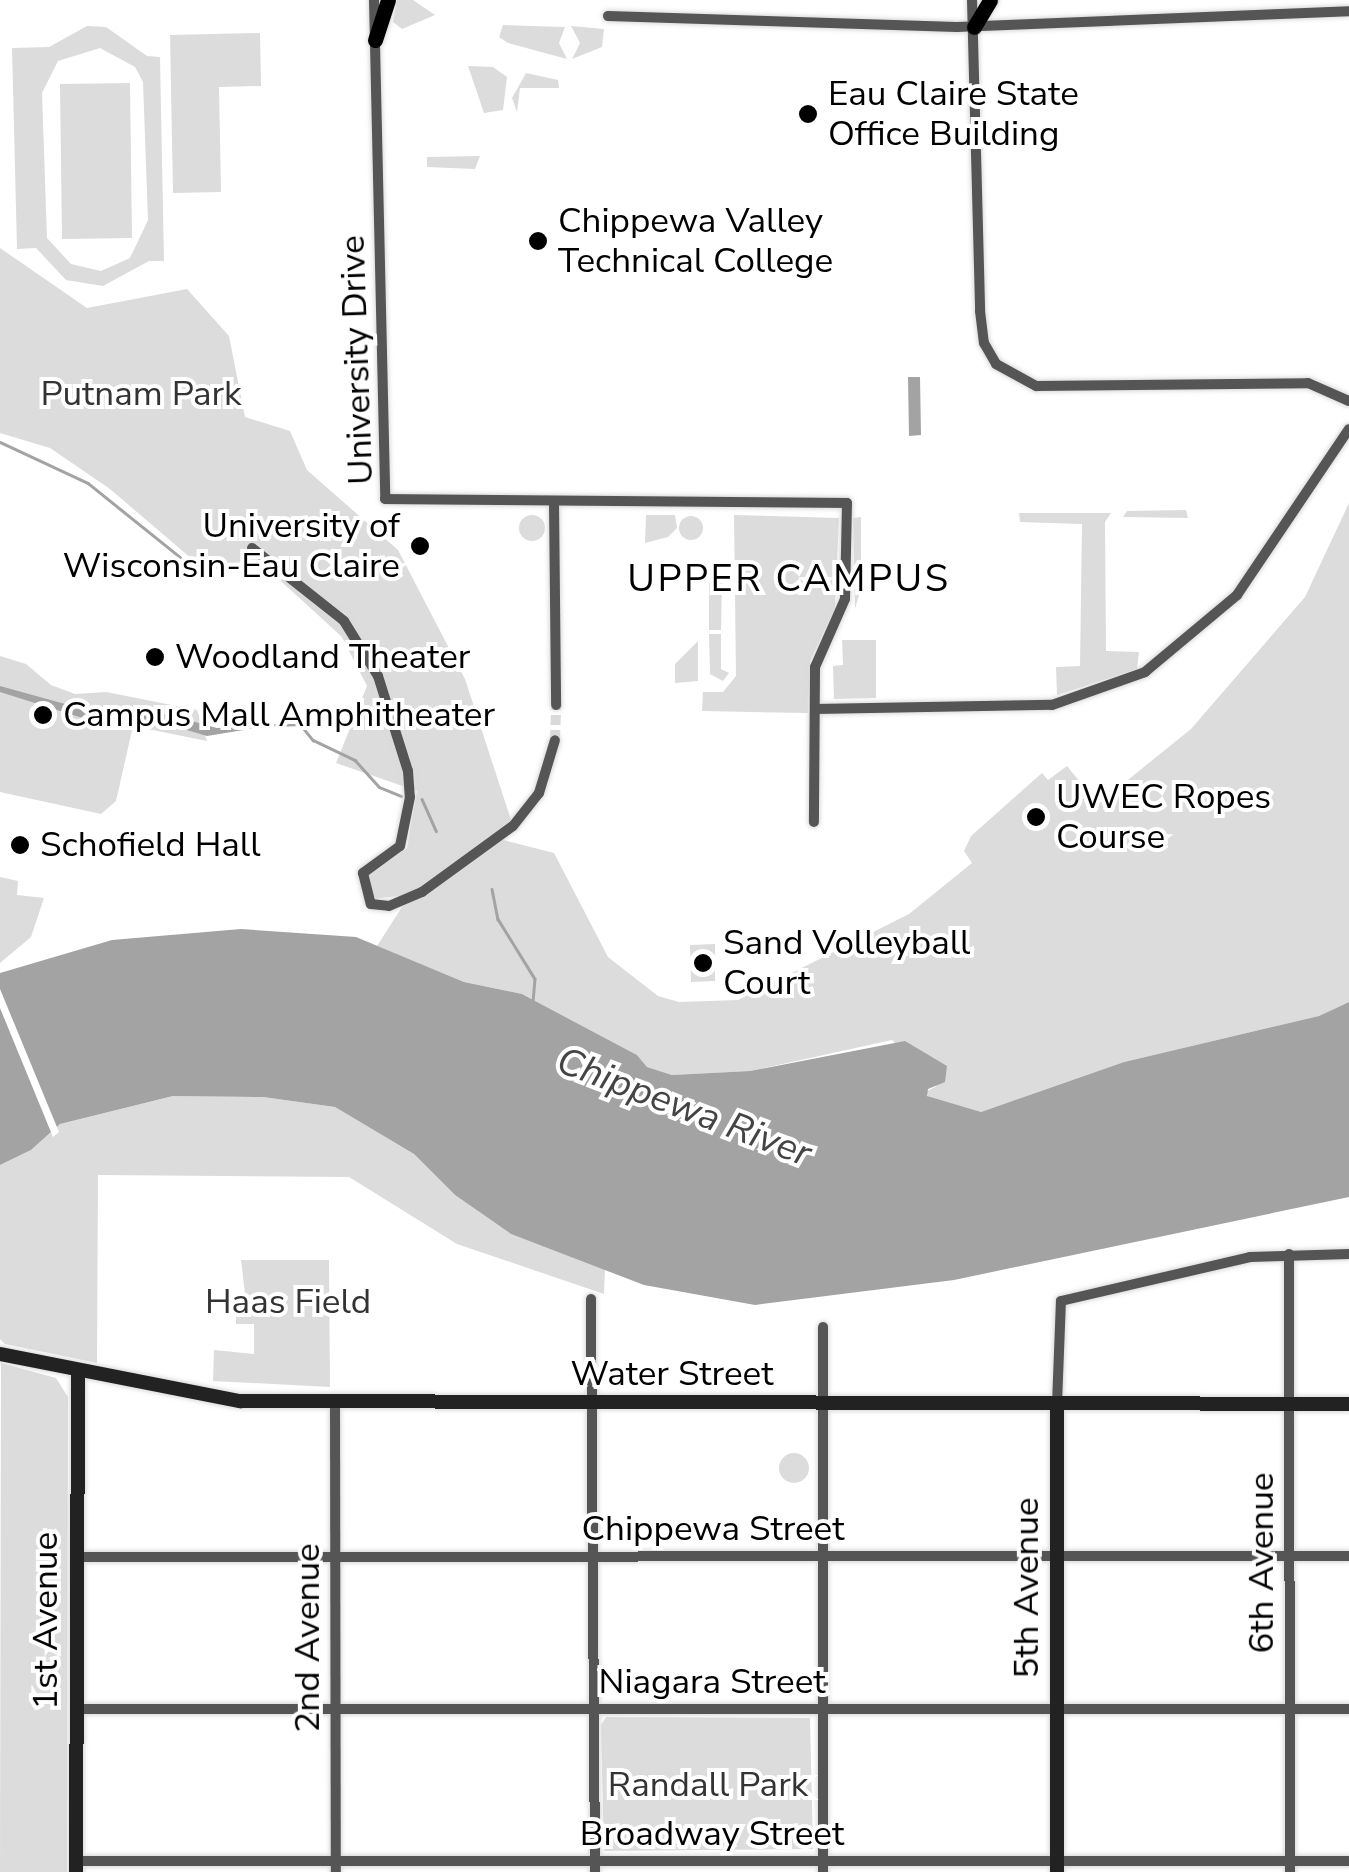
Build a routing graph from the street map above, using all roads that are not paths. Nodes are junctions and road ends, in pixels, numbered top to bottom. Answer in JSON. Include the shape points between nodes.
{"nodes":[{"id":1,"x":374,"y":0,"type":"edge"},
{"id":2,"x":388,"y":0,"type":"edge"},
{"id":3,"x":972,"y":0,"type":"edge"},
{"id":4,"x":990,"y":0,"type":"edge"},
{"id":5,"x":1349,"y":11,"type":"edge"},
{"id":6,"x":608,"y":16,"type":"dead end"},
{"id":7,"x":974,"y":27,"type":"junction"},
{"id":8,"x":376,"y":40,"type":"junction"},
{"id":9,"x":1349,"y":400,"type":"edge"},
{"id":10,"x":1349,"y":429,"type":"edge"},
{"id":11,"x":554,"y":502,"type":"junction"},
{"id":12,"x":252,"y":548,"type":"dead end"},
{"id":13,"x":556,"y":705,"type":"tunnel mouth"},
{"id":14,"x":815,"y":709,"type":"junction"},
{"id":15,"x":555,"y":740,"type":"tunnel mouth"},
{"id":16,"x":814,"y":822,"type":"dead end"},
{"id":17,"x":1288,"y":1254,"type":"junction"},
{"id":18,"x":1349,"y":1254,"type":"edge"},
{"id":19,"x":592,"y":1299,"type":"dead end"},
{"id":20,"x":823,"y":1327,"type":"dead end"},
{"id":21,"x":1,"y":1354,"type":"edge"},
{"id":22,"x":78,"y":1371,"type":"junction"},
{"id":23,"x":335,"y":1403,"type":"junction"},
{"id":24,"x":592,"y":1404,"type":"junction"},
{"id":25,"x":823,"y":1404,"type":"junction"},
{"id":26,"x":1057,"y":1404,"type":"junction"},
{"id":27,"x":1289,"y":1404,"type":"junction"},
{"id":28,"x":1349,"y":1404,"type":"edge"},
{"id":29,"x":77,"y":1556,"type":"junction"},
{"id":30,"x":335,"y":1556,"type":"junction"},
{"id":31,"x":594,"y":1556,"type":"junction"},
{"id":32,"x":1057,"y":1556,"type":"junction"},
{"id":33,"x":1291,"y":1556,"type":"junction"},
{"id":34,"x":1349,"y":1556,"type":"edge"},
{"id":35,"x":824,"y":1557,"type":"junction"},
{"id":36,"x":1349,"y":1708,"type":"edge"},
{"id":37,"x":76,"y":1709,"type":"junction"},
{"id":38,"x":823,"y":1709,"type":"junction"},
{"id":39,"x":1057,"y":1709,"type":"junction"},
{"id":40,"x":1290,"y":1709,"type":"junction"},
{"id":41,"x":336,"y":1710,"type":"junction"},
{"id":42,"x":594,"y":1710,"type":"junction"},
{"id":43,"x":1349,"y":1861,"type":"edge"},
{"id":44,"x":76,"y":1866,"type":"edge"},
{"id":45,"x":1057,"y":1866,"type":"edge"},
{"id":46,"x":336,"y":1867,"type":"edge"},
{"id":47,"x":595,"y":1867,"type":"edge"},
{"id":48,"x":824,"y":1867,"type":"edge"},
{"id":49,"x":1290,"y":1867,"type":"edge"}],
"edges":[{"from":1,"to":8,"type":"street","name":"University Drive"},
{"from":2,"to":8,"type":"main road"},
{"from":3,"to":7,"type":"street"},
{"from":4,"to":7,"type":"main road"},
{"from":5,"to":7,"type":"street"},
{"from":6,"to":7,"type":"street"},
{"from":7,"to":9,"type":"street","via":[[980,311],[984,343],[996,364],[1036,386],[1308,383]]},
{"from":8,"to":11,"type":"street","name":"University Drive","via":[[385,499]]},
{"from":10,"to":14,"type":"street","via":[[1237,595],[1145,672],[1052,704]]},
{"from":11,"to":13,"type":"street"},
{"from":11,"to":14,"type":"street","name":"University Drive","via":[[847,503],[844,599],[815,667]]},
{"from":12,"to":15,"type":"street","via":[[344,621],[372,659],[383,690],[410,797],[400,846],[368,867],[362,888],[368,902],[389,906],[451,876],[492,844],[539,792]]},
{"from":14,"to":16,"type":"street"},
{"from":17,"to":18,"type":"street"},
{"from":17,"to":26,"type":"street","name":"5th Avenue","via":[[1250,1257],[1058,1305]]},
{"from":17,"to":27,"type":"street","name":"6th Avenue"},
{"from":19,"to":24,"type":"street"},
{"from":20,"to":25,"type":"street"},
{"from":21,"to":22,"type":"main road","name":"Water Street"},
{"from":22,"to":23,"type":"main road","name":"Water Street","via":[[240,1401]]},
{"from":22,"to":29,"type":"main road","name":"1st Avenue"},
{"from":23,"to":24,"type":"main road","name":"Water Street"},
{"from":23,"to":30,"type":"street","name":"2nd Avenue"},
{"from":24,"to":25,"type":"main road","name":"Water Street"},
{"from":24,"to":31,"type":"street"},
{"from":25,"to":26,"type":"main road","name":"Water Street"},
{"from":25,"to":35,"type":"street"},
{"from":26,"to":27,"type":"main road","name":"Water Street"},
{"from":26,"to":32,"type":"main road","name":"5th Avenue"},
{"from":27,"to":28,"type":"main road","name":"Water Street"},
{"from":27,"to":33,"type":"street","name":"6th Avenue"},
{"from":29,"to":30,"type":"street","name":"Chippewa Street"},
{"from":29,"to":37,"type":"main road","name":"1st Avenue"},
{"from":30,"to":31,"type":"street","name":"Chippewa Street"},
{"from":30,"to":41,"type":"street","name":"2nd Avenue"},
{"from":31,"to":35,"type":"street","name":"Chippewa Street"},
{"from":31,"to":42,"type":"street"},
{"from":32,"to":33,"type":"street","name":"Chippewa Street"},
{"from":32,"to":35,"type":"street","name":"Chippewa Street"},
{"from":32,"to":39,"type":"main road","name":"5th Avenue"},
{"from":33,"to":34,"type":"street","name":"Chippewa Street"},
{"from":33,"to":40,"type":"street","name":"6th Avenue"},
{"from":35,"to":38,"type":"street"},
{"from":36,"to":40,"type":"street","name":"Niagara Street"},
{"from":37,"to":41,"type":"street","name":"Niagara Street"},
{"from":37,"to":44,"type":"main road","name":"1st Avenue"},
{"from":38,"to":39,"type":"street","name":"Niagara Street"},
{"from":38,"to":42,"type":"street","name":"Niagara Street"},
{"from":38,"to":48,"type":"street"},
{"from":39,"to":40,"type":"street","name":"Niagara Street"},
{"from":39,"to":45,"type":"main road","name":"5th Avenue"},
{"from":40,"to":49,"type":"street","name":"6th Avenue"},
{"from":41,"to":42,"type":"street","name":"Niagara Street"},
{"from":41,"to":46,"type":"street","name":"2nd Avenue"},
{"from":42,"to":47,"type":"street"},
{"from":43,"to":49,"type":"street","name":"Broadway Street"},
{"from":44,"to":46,"type":"street","name":"Broadway Street"},
{"from":45,"to":48,"type":"street","name":"Broadway Street"},
{"from":45,"to":49,"type":"street","name":"Broadway Street"},
{"from":46,"to":47,"type":"street","name":"Broadway Street"},
{"from":47,"to":48,"type":"street","name":"Broadway Street"}]}
